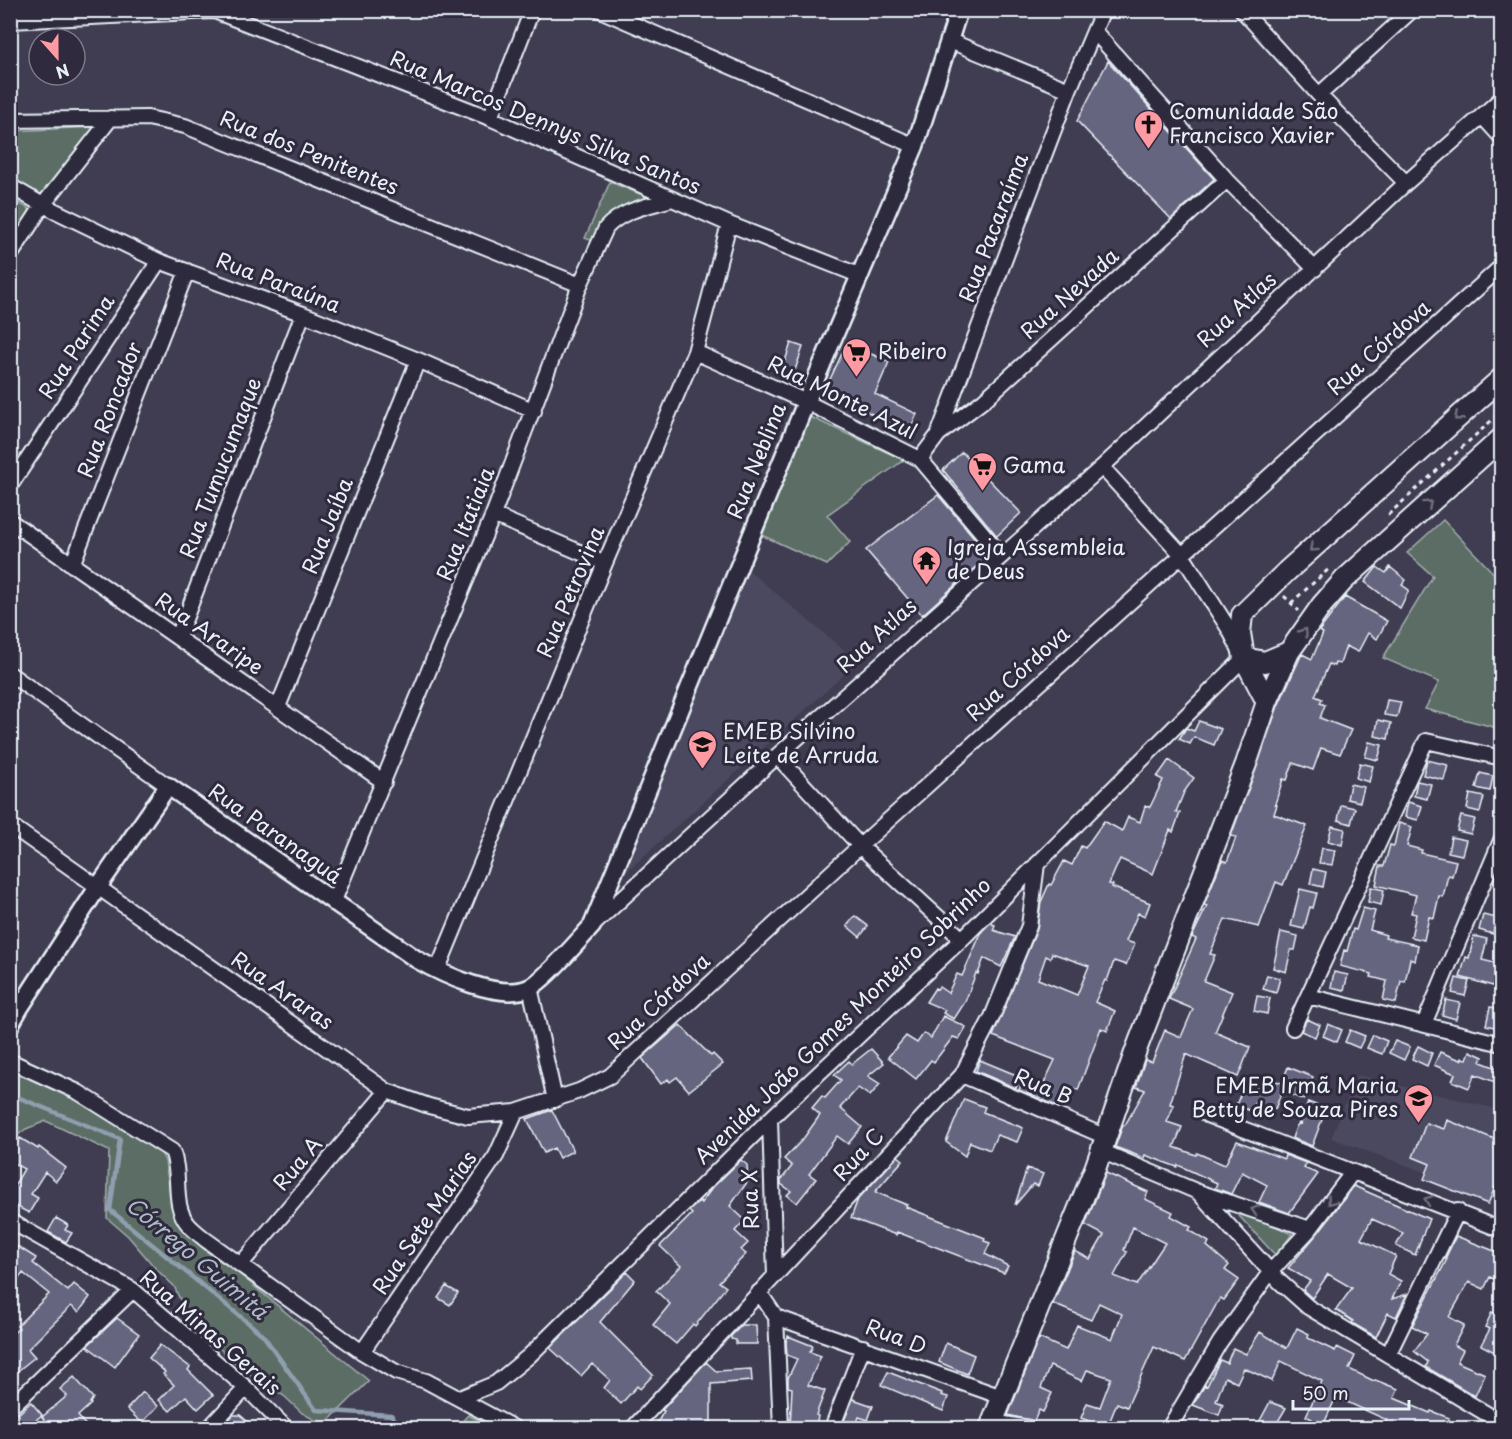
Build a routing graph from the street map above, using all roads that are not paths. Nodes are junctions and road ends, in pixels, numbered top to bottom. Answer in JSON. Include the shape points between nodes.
{"nodes":[{"id":1,"x":532,"y":10,"type":"edge"},
{"id":2,"x":600,"y":10,"type":"edge"},
{"id":3,"x":959,"y":10,"type":"edge"},
{"id":4,"x":1103,"y":10,"type":"edge"},
{"id":5,"x":1242,"y":10,"type":"edge"},
{"id":6,"x":1412,"y":10,"type":"edge"},
{"id":7,"x":212,"y":11,"type":"edge"},
{"id":8,"x":10,"y":21,"type":"edge"},
{"id":9,"x":1095,"y":32,"type":"junction"},
{"id":10,"x":950,"y":41,"type":"junction"},
{"id":11,"x":1069,"y":90,"type":"junction"},
{"id":12,"x":1319,"y":96,"type":"junction"},
{"id":13,"x":1502,"y":98,"type":"edge"},
{"id":14,"x":1482,"y":116,"type":"junction"},
{"id":15,"x":111,"y":118,"type":"junction"},
{"id":16,"x":490,"y":118,"type":"junction"},
{"id":17,"x":10,"y":120,"type":"edge"},
{"id":18,"x":1502,"y":138,"type":"edge"},
{"id":19,"x":915,"y":146,"type":"junction"},
{"id":20,"x":1227,"y":180,"type":"junction"},
{"id":21,"x":1406,"y":183,"type":"junction"},
{"id":22,"x":10,"y":186,"type":"edge"},
{"id":23,"x":672,"y":199,"type":"junction"},
{"id":24,"x":43,"y":205,"type":"junction"},
{"id":25,"x":729,"y":224,"type":"junction"},
{"id":26,"x":10,"y":256,"type":"edge"},
{"id":27,"x":159,"y":261,"type":"junction"},
{"id":28,"x":1502,"y":266,"type":"edge"},
{"id":29,"x":1315,"y":269,"type":"junction"},
{"id":30,"x":187,"y":271,"type":"junction"},
{"id":31,"x":861,"y":276,"type":"junction"},
{"id":32,"x":580,"y":285,"type":"junction"},
{"id":33,"x":303,"y":314,"type":"junction"},
{"id":34,"x":696,"y":352,"type":"junction"},
{"id":35,"x":418,"y":360,"type":"junction"},
{"id":36,"x":1502,"y":378,"type":"edge"},
{"id":37,"x":806,"y":402,"type":"junction"},
{"id":38,"x":534,"y":411,"type":"junction"},
{"id":39,"x":938,"y":435,"type":"junction"},
{"id":40,"x":1502,"y":438,"type":"edge"},
{"id":41,"x":920,"y":459,"type":"junction"},
{"id":42,"x":1102,"y":467,"type":"junction"},
{"id":43,"x":10,"y":486,"type":"edge"},
{"id":44,"x":493,"y":515,"type":"junction"},
{"id":45,"x":10,"y":521,"type":"edge"},
{"id":46,"x":1001,"y":555,"type":"junction"},
{"id":47,"x":1182,"y":555,"type":"junction"},
{"id":48,"x":605,"y":563,"type":"junction"},
{"id":49,"x":72,"y":565,"type":"junction"},
{"id":50,"x":178,"y":637,"type":"junction"},
{"id":51,"x":1289,"y":652,"type":"junction"},
{"id":52,"x":1244,"y":658,"type":"junction"},
{"id":53,"x":10,"y":674,"type":"edge"},
{"id":54,"x":1267,"y":702,"type":"junction"},
{"id":55,"x":278,"y":707,"type":"junction"},
{"id":56,"x":777,"y":756,"type":"junction"},
{"id":57,"x":1502,"y":758,"type":"edge"},
{"id":58,"x":384,"y":782,"type":"junction"},
{"id":59,"x":168,"y":786,"type":"junction"},
{"id":60,"x":10,"y":825,"type":"edge"},
{"id":61,"x":1502,"y":838,"type":"edge"},
{"id":62,"x":860,"y":846,"type":"junction"},
{"id":63,"x":1037,"y":864,"type":"junction"},
{"id":64,"x":98,"y":887,"type":"junction"},
{"id":65,"x":333,"y":903,"type":"junction"},
{"id":66,"x":592,"y":926,"type":"junction"},
{"id":67,"x":962,"y":939,"type":"junction"},
{"id":68,"x":437,"y":971,"type":"junction"},
{"id":69,"x":530,"y":987,"type":"junction"},
{"id":70,"x":1308,"y":996,"type":"junction"},
{"id":71,"x":15,"y":1005,"type":"edge"},
{"id":72,"x":1424,"y":1024,"type":"junction"},
{"id":73,"x":10,"y":1025,"type":"edge"},
{"id":74,"x":1293,"y":1028,"type":"dead end"},
{"id":75,"x":1502,"y":1044,"type":"edge"},
{"id":76,"x":10,"y":1061,"type":"edge"},
{"id":77,"x":963,"y":1075,"type":"junction"},
{"id":78,"x":387,"y":1091,"type":"junction"},
{"id":79,"x":555,"y":1100,"type":"junction"},
{"id":80,"x":516,"y":1112,"type":"junction"},
{"id":81,"x":1206,"y":1115,"type":"dead end"},
{"id":82,"x":770,"y":1119,"type":"junction"},
{"id":83,"x":1104,"y":1144,"type":"junction"},
{"id":84,"x":1352,"y":1173,"type":"junction"},
{"id":85,"x":1198,"y":1192,"type":"junction"},
{"id":86,"x":1458,"y":1211,"type":"junction"},
{"id":87,"x":10,"y":1221,"type":"edge"},
{"id":88,"x":1310,"y":1229,"type":"junction"},
{"id":89,"x":1502,"y":1230,"type":"edge"},
{"id":90,"x":241,"y":1264,"type":"junction"},
{"id":91,"x":1271,"y":1271,"type":"junction"},
{"id":92,"x":775,"y":1276,"type":"junction"},
{"id":93,"x":133,"y":1290,"type":"junction"},
{"id":94,"x":759,"y":1292,"type":"junction"},
{"id":95,"x":776,"y":1317,"type":"junction"},
{"id":96,"x":863,"y":1347,"type":"junction"},
{"id":97,"x":362,"y":1352,"type":"junction"},
{"id":98,"x":1388,"y":1355,"type":"junction"},
{"id":99,"x":246,"y":1388,"type":"junction"},
{"id":100,"x":1002,"y":1397,"type":"junction"},
{"id":101,"x":460,"y":1398,"type":"junction"},
{"id":102,"x":10,"y":1408,"type":"edge"},
{"id":103,"x":1502,"y":1423,"type":"edge"},
{"id":104,"x":991,"y":1425,"type":"edge"},
{"id":105,"x":209,"y":1428,"type":"edge"},
{"id":106,"x":285,"y":1428,"type":"edge"},
{"id":107,"x":514,"y":1428,"type":"edge"},
{"id":108,"x":633,"y":1428,"type":"edge"},
{"id":109,"x":782,"y":1428,"type":"edge"},
{"id":110,"x":832,"y":1428,"type":"edge"},
{"id":111,"x":1029,"y":1428,"type":"edge"},
{"id":112,"x":1169,"y":1428,"type":"edge"}],
"edges":[{"from":1,"to":16,"type":"street"},
{"from":2,"to":19,"type":"street"},
{"from":3,"to":10,"type":"street","name":"Rua Neblina"},
{"from":4,"to":9,"type":"street","name":"Rua Pacaraíma"},
{"from":5,"to":12,"type":"street"},
{"from":6,"to":12,"type":"street"},
{"from":7,"to":8,"type":"street"},
{"from":7,"to":16,"type":"street","name":"Rua Marcos Dennys Silva Santos"},
{"from":9,"to":11,"type":"street","name":"Rua Pacaraíma"},
{"from":9,"to":20,"type":"street"},
{"from":10,"to":11,"type":"street"},
{"from":10,"to":19,"type":"street","name":"Rua Neblina"},
{"from":11,"to":39,"type":"street","name":"Rua Pacaraíma"},
{"from":12,"to":21,"type":"street"},
{"from":13,"to":14,"type":"street","name":"Rua Atlas"},
{"from":14,"to":18,"type":"street"},
{"from":14,"to":21,"type":"street","name":"Rua Atlas"},
{"from":15,"to":17,"type":"street","name":"Rua dos Penitentes"},
{"from":15,"to":24,"type":"street"},
{"from":15,"to":32,"type":"street","name":"Rua dos Penitentes","via":[[148,118],[184,126]]},
{"from":16,"to":23,"type":"street","name":"Rua Marcos Dennys Silva Santos"},
{"from":19,"to":31,"type":"street","name":"Rua Neblina"},
{"from":20,"to":29,"type":"street"},
{"from":20,"to":39,"type":"street","name":"Rua Nevada","via":[[984,399]]},
{"from":21,"to":29,"type":"street","name":"Rua Atlas"},
{"from":22,"to":24,"type":"street","name":"Rua Paraúna"},
{"from":23,"to":25,"type":"street","name":"Rua Marcos Dennys Silva Santos"},
{"from":23,"to":32,"type":"street","name":"Rua Itatiaia","via":[[613,220]]},
{"from":24,"to":26,"type":"street"},
{"from":24,"to":27,"type":"street","name":"Rua Paraúna"},
{"from":25,"to":31,"type":"street","name":"Rua Marcos Dennys Silva Santos"},
{"from":25,"to":34,"type":"street","name":"Rua Petrovina"},
{"from":27,"to":30,"type":"street","name":"Rua Paraúna"},
{"from":27,"to":43,"type":"street","name":"Rua Parima"},
{"from":28,"to":47,"type":"street","name":"Rua Córdova"},
{"from":29,"to":42,"type":"street","name":"Rua Atlas"},
{"from":30,"to":33,"type":"street","name":"Rua Paraúna"},
{"from":30,"to":49,"type":"street","name":"Rua Roncador"},
{"from":31,"to":37,"type":"street","name":"Rua Neblina"},
{"from":32,"to":38,"type":"street","name":"Rua Itatiaia"},
{"from":33,"to":35,"type":"street","name":"Rua Paraúna"},
{"from":33,"to":50,"type":"street","name":"Rua Tumucumaque"},
{"from":34,"to":37,"type":"street","name":"Rua Monte Azul"},
{"from":34,"to":48,"type":"street","name":"Rua Petrovina"},
{"from":35,"to":38,"type":"street","name":"Rua Paraúna"},
{"from":35,"to":55,"type":"street","name":"Rua Jaíba"},
{"from":36,"to":52,"type":"main road","one_way":true,"via":[[1242,615]]},
{"from":37,"to":41,"type":"street","name":"Rua Monte Azul"},
{"from":37,"to":66,"type":"street","name":"Rua Neblina"},
{"from":38,"to":44,"type":"street","name":"Rua Itatiaia"},
{"from":39,"to":41,"type":"street","name":"Rua Pacaraíma"},
{"from":51,"to":40,"type":"main road","one_way":true,"via":[[1344,580]]},
{"from":41,"to":46,"type":"street","name":"Rua Monte Azul"},
{"from":42,"to":46,"type":"street","name":"Rua Atlas"},
{"from":42,"to":47,"type":"street"},
{"from":44,"to":48,"type":"street"},
{"from":44,"to":58,"type":"street","name":"Rua Itatiaia"},
{"from":45,"to":49,"type":"street","name":"Rua Araripe"},
{"from":46,"to":56,"type":"street","name":"Rua Atlas"},
{"from":47,"to":52,"type":"street"},
{"from":47,"to":62,"type":"street","name":"Rua Córdova"},
{"from":48,"to":68,"type":"street","name":"Rua Petrovina"},
{"from":49,"to":50,"type":"street","name":"Rua Araripe"},
{"from":50,"to":55,"type":"street","name":"Rua Araripe"},
{"from":51,"to":52,"type":"main road","via":[[1265,662]]},
{"from":51,"to":54,"type":"main road"},
{"from":52,"to":54,"type":"main road"},
{"from":52,"to":63,"type":"street","name":"Avenida João Gomes Monteiro Sobrinho"},
{"from":53,"to":59,"type":"street","name":"Rua Paranaguá"},
{"from":54,"to":83,"type":"main road"},
{"from":55,"to":58,"type":"street","name":"Rua Araripe"},
{"from":56,"to":62,"type":"street"},
{"from":56,"to":66,"type":"street","name":"Rua Atlas"},
{"from":57,"to":70,"type":"street","via":[[1426,741]]},
{"from":58,"to":65,"type":"street","name":"Rua Itatiaia"},
{"from":59,"to":64,"type":"street"},
{"from":59,"to":65,"type":"street","name":"Rua Paranaguá"},
{"from":60,"to":64,"type":"street","name":"Rua Araras"},
{"from":61,"to":72,"type":"street"},
{"from":62,"to":67,"type":"street"},
{"from":62,"to":79,"type":"street","name":"Rua Córdova","via":[[610,1076]]},
{"from":63,"to":67,"type":"street","name":"Avenida João Gomes Monteiro Sobrinho"},
{"from":63,"to":77,"type":"street","name":"Rua C","via":[[1029,926],[992,1017]]},
{"from":64,"to":71,"type":"street"},
{"from":64,"to":78,"type":"street","name":"Rua Araras"},
{"from":65,"to":68,"type":"street","name":"Rua Paranaguá"},
{"from":66,"to":69,"type":"street","name":"Rua Atlas"},
{"from":67,"to":82,"type":"street","name":"Avenida João Gomes Monteiro Sobrinho"},
{"from":68,"to":69,"type":"street","name":"Rua Paranaguá","via":[[511,992]]},
{"from":69,"to":79,"type":"street"},
{"from":70,"to":72,"type":"street"},
{"from":70,"to":74,"type":"street"},
{"from":71,"to":73,"type":"street"},
{"from":72,"to":75,"type":"street"},
{"from":76,"to":90,"type":"street","via":[[78,1092],[172,1151],[177,1162],[180,1209],[187,1223]]},
{"from":77,"to":83,"type":"street","name":"Rua B"},
{"from":77,"to":92,"type":"street","name":"Rua C"},
{"from":78,"to":80,"type":"street","name":"Rua Araras","via":[[468,1116]]},
{"from":78,"to":90,"type":"street","name":"Rua A"},
{"from":79,"to":80,"type":"street","name":"Rua Araras"},
{"from":80,"to":97,"type":"street","name":"Rua Sete Marias","via":[[496,1156]]},
{"from":81,"to":84,"type":"street"},
{"from":82,"to":92,"type":"street","name":"Rua X"},
{"from":82,"to":101,"type":"street","name":"Avenida João Gomes Monteiro Sobrinho","via":[[529,1356],[496,1383]]},
{"from":83,"to":85,"type":"street","name":"Rua B"},
{"from":83,"to":100,"type":"main road"},
{"from":86,"to":84,"type":"street","one_way":true},
{"from":84,"to":88,"type":"street","one_way":true},
{"from":88,"to":85,"type":"street","name":"Rua B","one_way":true},
{"from":85,"to":91,"type":"street"},
{"from":86,"to":89,"type":"street"},
{"from":86,"to":98,"type":"street"},
{"from":87,"to":93,"type":"street","name":"Rua Minas Gerais"},
{"from":88,"to":91,"type":"street"},
{"from":90,"to":97,"type":"street"},
{"from":91,"to":98,"type":"street","via":[[1308,1307]]},
{"from":91,"to":112,"type":"street","via":[[1220,1342]]},
{"from":92,"to":94,"type":"street","name":"Rua C"},
{"from":93,"to":99,"type":"street","name":"Rua Minas Gerais"},
{"from":93,"to":102,"type":"street"},
{"from":94,"to":95,"type":"street"},
{"from":94,"to":108,"type":"street","name":"Rua C"},
{"from":95,"to":96,"type":"street","name":"Rua D"},
{"from":95,"to":109,"type":"street"},
{"from":96,"to":100,"type":"street","name":"Rua D"},
{"from":96,"to":110,"type":"street"},
{"from":97,"to":101,"type":"street","via":[[396,1372]]},
{"from":98,"to":103,"type":"street"},
{"from":99,"to":105,"type":"street"},
{"from":99,"to":106,"type":"street","name":"Rua Minas Gerais"},
{"from":100,"to":104,"type":"main road"},
{"from":101,"to":107,"type":"street"},
{"from":104,"to":111,"type":"street"}]}
